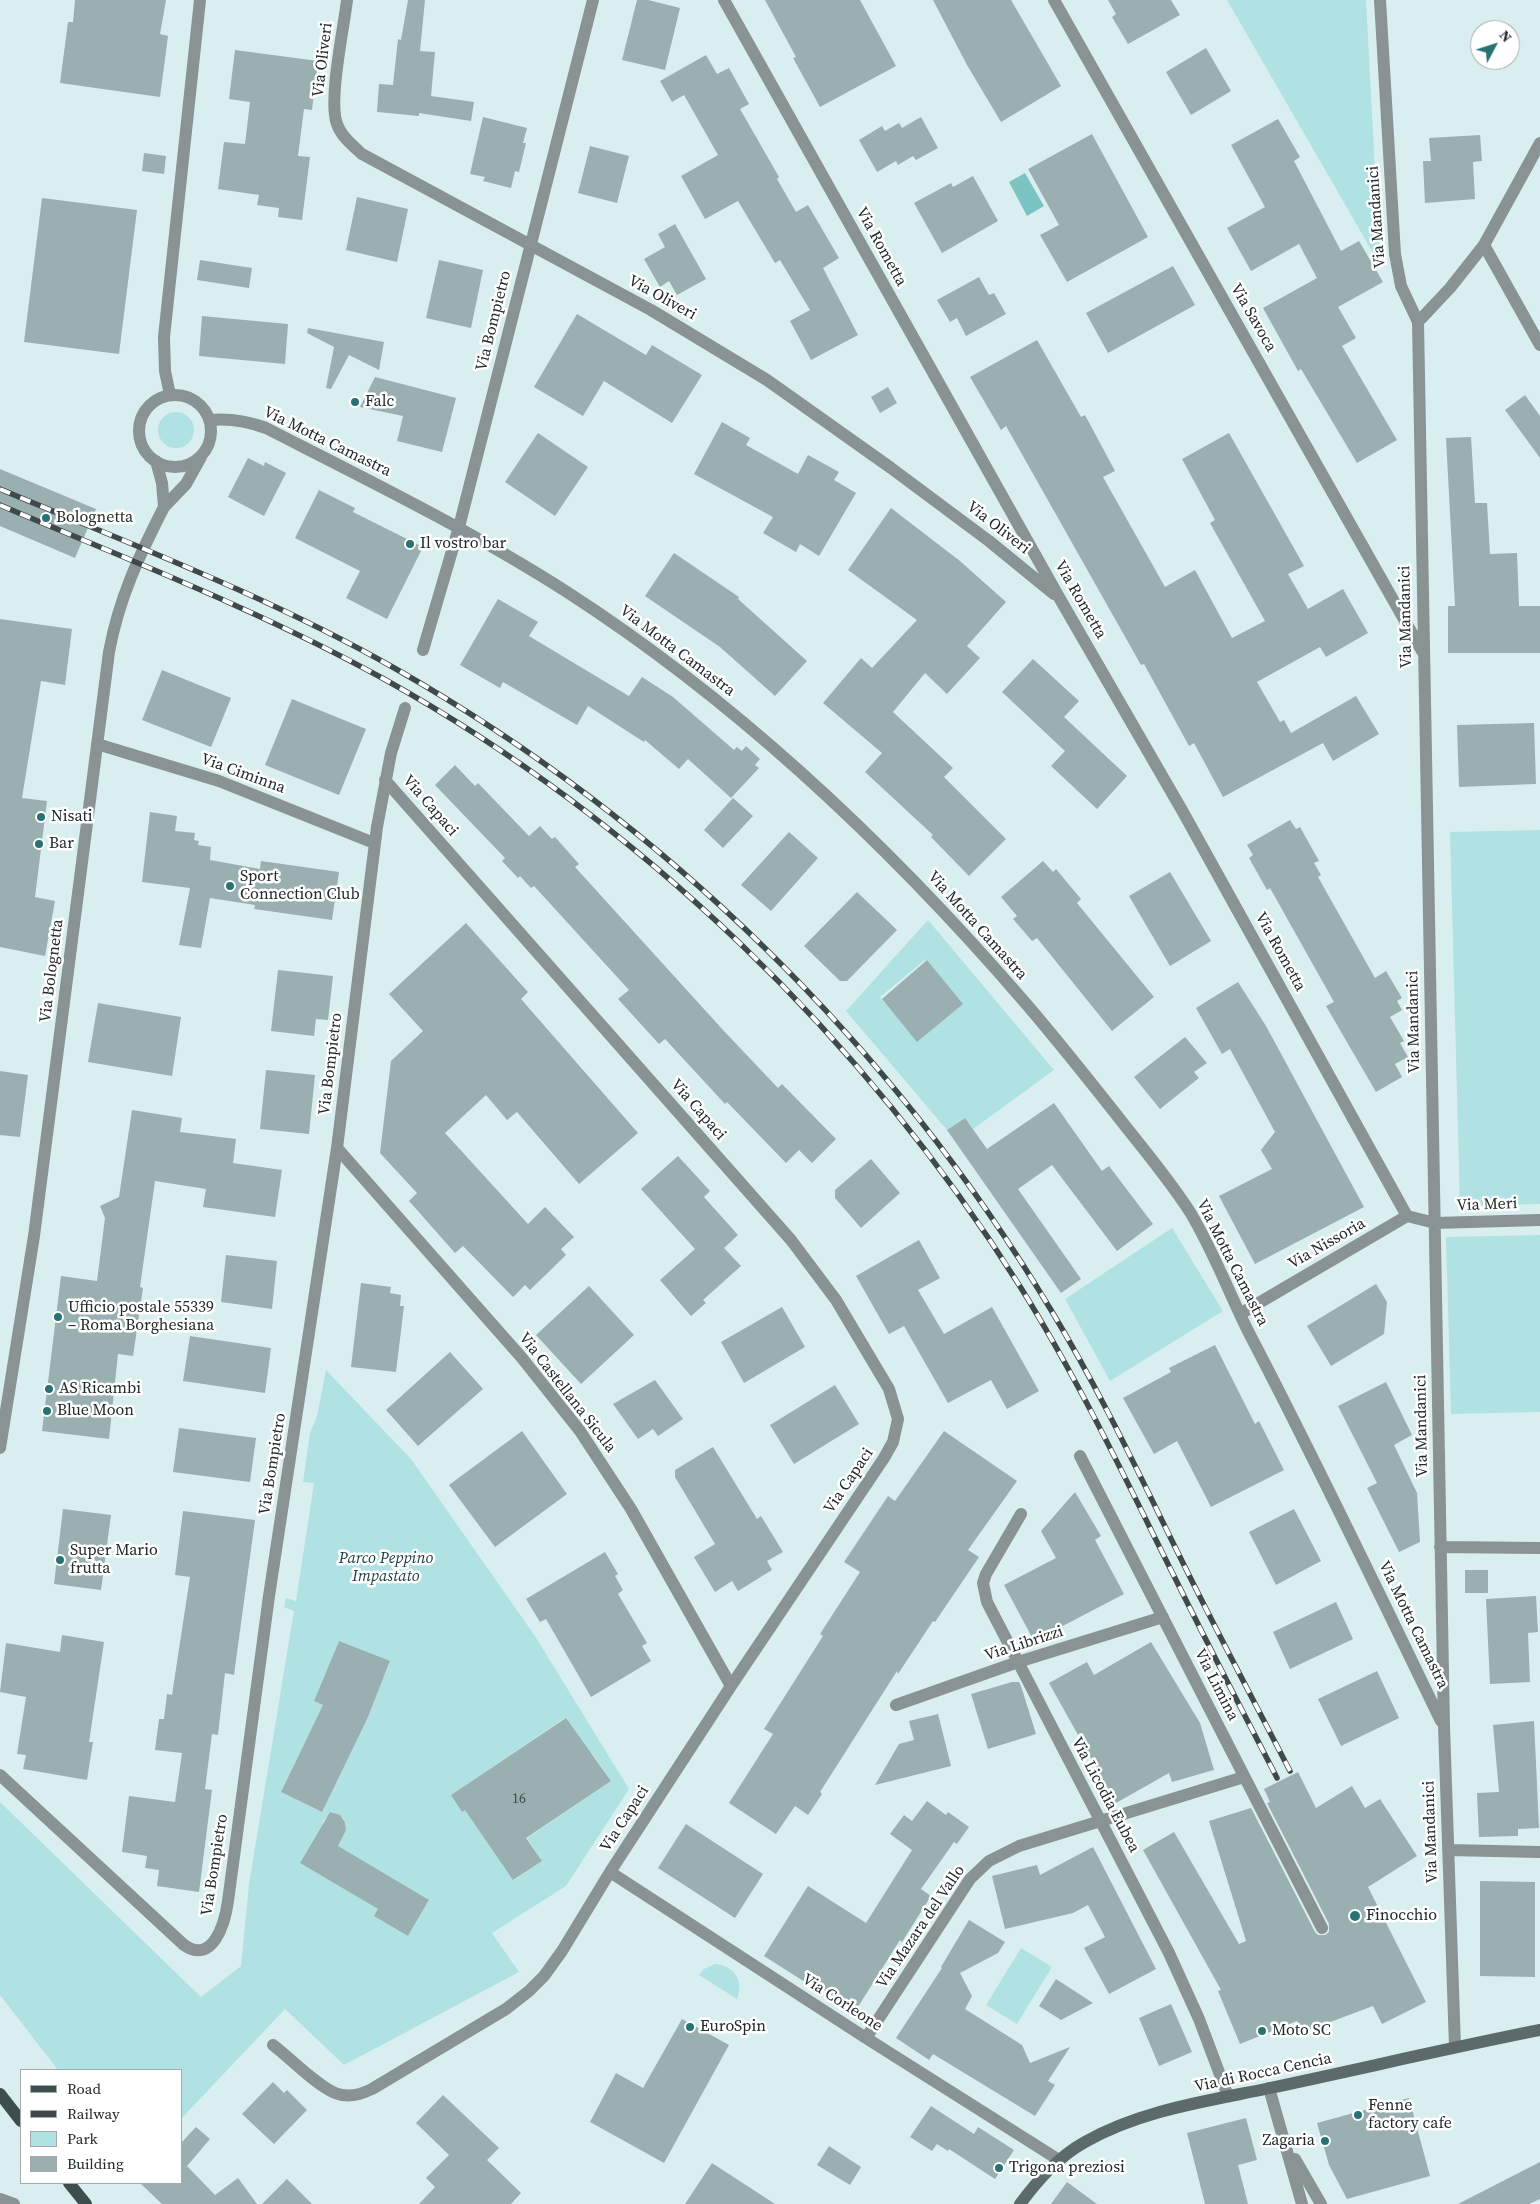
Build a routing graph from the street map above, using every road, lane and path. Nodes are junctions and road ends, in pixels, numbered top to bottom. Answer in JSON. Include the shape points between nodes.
{"nodes":[{"id":1,"x":200,"y":0,"type":"edge"},
{"id":2,"x":347,"y":0,"type":"edge"},
{"id":3,"x":593,"y":0,"type":"edge"},
{"id":4,"x":724,"y":0,"type":"edge"},
{"id":5,"x":1054,"y":0,"type":"edge"},
{"id":6,"x":1380,"y":0,"type":"edge"},
{"id":7,"x":1540,"y":143,"type":"edge"},
{"id":8,"x":530,"y":244,"type":"junction"},
{"id":9,"x":1484,"y":245,"type":"junction"},
{"id":10,"x":1418,"y":322,"type":"junction"},
{"id":11,"x":1540,"y":345,"type":"edge"},
{"id":12,"x":170,"y":395,"type":"junction"},
{"id":13,"x":210,"y":420,"type":"junction"},
{"id":14,"x":202,"y":455,"type":"junction"},
{"id":15,"x":156,"y":461,"type":"junction"},
{"id":16,"x":164,"y":507,"type":"junction"},
{"id":17,"x":459,"y":527,"type":"junction"},
{"id":18,"x":1060,"y":599,"type":"junction"},
{"id":19,"x":423,"y":650,"type":"dead end"},
{"id":20,"x":1423,"y":652,"type":"junction"},
{"id":21,"x":405,"y":708,"type":"dead end"},
{"id":22,"x":97,"y":744,"type":"junction"},
{"id":23,"x":385,"y":780,"type":"junction"},
{"id":24,"x":374,"y":843,"type":"junction"},
{"id":25,"x":336,"y":1148,"type":"junction"},
{"id":26,"x":1407,"y":1216,"type":"junction"},
{"id":27,"x":1540,"y":1220,"type":"edge"},
{"id":28,"x":1435,"y":1223,"type":"junction"},
{"id":29,"x":1240,"y":1314,"type":"junction"},
{"id":30,"x":0,"y":1448,"type":"edge"},
{"id":31,"x":1080,"y":1456,"type":"dead end"},
{"id":32,"x":1021,"y":1514,"type":"dead end"},
{"id":33,"x":1440,"y":1547,"type":"junction"},
{"id":34,"x":1540,"y":1548,"type":"edge"},
{"id":35,"x":1163,"y":1617,"type":"junction"},
{"id":36,"x":1018,"y":1662,"type":"junction"},
{"id":37,"x":731,"y":1686,"type":"junction"},
{"id":38,"x":896,"y":1705,"type":"dead end"},
{"id":39,"x":1444,"y":1726,"type":"junction"},
{"id":40,"x":0,"y":1776,"type":"edge"},
{"id":41,"x":1244,"y":1777,"type":"junction"},
{"id":42,"x":1099,"y":1820,"type":"junction"},
{"id":43,"x":1448,"y":1850,"type":"junction"},
{"id":44,"x":1540,"y":1852,"type":"edge"},
{"id":45,"x":610,"y":1872,"type":"junction"},
{"id":46,"x":1322,"y":1928,"type":"dead end"},
{"id":47,"x":1540,"y":2030,"type":"edge"},
{"id":48,"x":866,"y":2038,"type":"junction"},
{"id":49,"x":274,"y":2045,"type":"dead end"},
{"id":50,"x":1455,"y":2047,"type":"junction"},
{"id":51,"x":1269,"y":2088,"type":"junction"},
{"id":52,"x":0,"y":2094,"type":"edge"},
{"id":53,"x":1228,"y":2096,"type":"junction"},
{"id":54,"x":20,"y":2120,"type":"edge"},
{"id":55,"x":1286,"y":2144,"type":"junction"},
{"id":56,"x":1059,"y":2160,"type":"junction"},
{"id":57,"x":71,"y":2184,"type":"edge"},
{"id":58,"x":0,"y":2200,"type":"edge"},
{"id":59,"x":14,"y":2204,"type":"edge"},
{"id":60,"x":86,"y":2204,"type":"edge"},
{"id":61,"x":1020,"y":2204,"type":"edge"},
{"id":62,"x":1302,"y":2204,"type":"edge"},
{"id":63,"x":1321,"y":2204,"type":"edge"}],
"edges":[{"from":1,"to":12,"type":"street","via":[[164,337],[165,371]]},
{"from":2,"to":8,"type":"street","name":"Via Oliveri","via":[[334,100],[334,117],[342,134],[378,165]]},
{"from":3,"to":8,"type":"street","name":"Via Bompietro"},
{"from":4,"to":18,"type":"street","name":"Via Rometta"},
{"from":5,"to":20,"type":"street","name":"Via Savoca"},
{"from":6,"to":10,"type":"street","name":"Via Mandanici","via":[[1395,254],[1401,286]]},
{"from":7,"to":9,"type":"street"},
{"from":8,"to":17,"type":"street","name":"Via Bompietro"},
{"from":8,"to":18,"type":"street","name":"Via Oliveri","via":[[688,331],[783,390],[989,541]]},
{"from":9,"to":10,"type":"street"},
{"from":9,"to":11,"type":"street"},
{"from":10,"to":20,"type":"street","name":"Via Mandanici"},
{"from":12,"to":13,"type":"street","via":[[195,401]]},
{"from":12,"to":15,"type":"street","via":[[149,406],[139,429],[141,441]]},
{"from":13,"to":14,"type":"street","via":[[211,433]]},
{"from":13,"to":17,"type":"street","name":"Via Motta Camastra","via":[[231,419],[266,428]]},
{"from":14,"to":15,"type":"street","via":[[192,463],[180,466],[167,466]]},
{"from":14,"to":16,"type":"street","name":"Via Bolognetta","via":[[186,484]]},
{"from":15,"to":16,"type":"street"},
{"from":16,"to":22,"type":"street","name":"Via Bolognetta","via":[[132,571],[118,612],[109,652]]},
{"from":17,"to":19,"type":"street","name":"Via Bompietro"},
{"from":17,"to":29,"type":"street","name":"Via Motta Camastra","via":[[569,593],[667,662],[762,737],[890,856],[970,939],[1033,1012],[1168,1180],[1198,1226]]},
{"from":18,"to":26,"type":"street","name":"Via Rometta","via":[[1184,812]]},
{"from":20,"to":28,"type":"street","name":"Via Mandanici"},
{"from":21,"to":23,"type":"street","name":"Via Bompietro"},
{"from":22,"to":24,"type":"street","name":"Via Ciminna","via":[[227,784]]},
{"from":22,"to":30,"type":"street","name":"Via Bolognetta","via":[[30,1269]]},
{"from":23,"to":24,"type":"street","name":"Via Bompietro"},
{"from":23,"to":37,"type":"street","name":"Via Capaci","via":[[792,1240],[843,1311],[895,1404],[898,1419],[889,1450]]},
{"from":24,"to":25,"type":"street","name":"Via Bompietro"},
{"from":25,"to":37,"type":"street","name":"Via Castellana Sicula","via":[[522,1358],[580,1430],[638,1521]]},
{"from":25,"to":40,"type":"street","name":"Via Bompietro","via":[[269,1596],[228,1901],[224,1921],[214,1941],[197,1952],[184,1944]]},
{"from":26,"to":28,"type":"street"},
{"from":26,"to":29,"type":"street","name":"Via Nissoria"},
{"from":27,"to":28,"type":"street","name":"Via Meri"},
{"from":28,"to":33,"type":"street","name":"Via Mandanici"},
{"from":29,"to":39,"type":"street","name":"Via Motta Camastra"},
{"from":31,"to":35,"type":"street","name":"Via Limina"},
{"from":32,"to":36,"type":"street","name":"Via Licodia Eubea","via":[[990,1564],[983,1583],[987,1602]]},
{"from":33,"to":34,"type":"street"},
{"from":33,"to":39,"type":"street","name":"Via Mandanici"},
{"from":35,"to":36,"type":"street","name":"Via Librizzi"},
{"from":35,"to":41,"type":"street","name":"Via Limina"},
{"from":36,"to":38,"type":"street","name":"Via Librizzi"},
{"from":36,"to":42,"type":"street","name":"Via Licodia Eubea"},
{"from":37,"to":45,"type":"street","name":"Via Capaci"},
{"from":39,"to":43,"type":"street","name":"Via Mandanici"},
{"from":41,"to":42,"type":"street","name":"Via Mazara del Vallo"},
{"from":41,"to":46,"type":"street","name":"Via Limina"},
{"from":42,"to":48,"type":"street","name":"Via Mazara del Vallo","via":[[1011,1848],[982,1867],[966,1885]]},
{"from":42,"to":53,"type":"street","name":"Via Licodia Eubea","via":[[1187,1990]]},
{"from":43,"to":44,"type":"street"},
{"from":43,"to":50,"type":"street","name":"Via Mandanici"},
{"from":45,"to":48,"type":"street","name":"Via Corleone"},
{"from":45,"to":49,"type":"street","name":"Via Capaci","via":[[562,1951],[530,1991],[506,2009],[372,2089],[350,2096],[335,2093]]},
{"from":47,"to":50,"type":"main road","name":"Via di Rocca Cencia"},
{"from":48,"to":56,"type":"street","name":"Via Corleone"},
{"from":50,"to":51,"type":"main road","name":"Via di Rocca Cencia"},
{"from":51,"to":53,"type":"main road","name":"Via di Rocca Cencia"},
{"from":51,"to":55,"type":"street"},
{"from":52,"to":54,"type":"main road"},
{"from":53,"to":56,"type":"main road","name":"Via di Rocca Cencia","via":[[1129,2122],[1086,2141]]},
{"from":55,"to":62,"type":"street"},
{"from":55,"to":63,"type":"street"},
{"from":56,"to":61,"type":"main road","name":"Via di Rocca Cencia"},
{"from":57,"to":60,"type":"main road"},
{"from":58,"to":59,"type":"street"}]}
